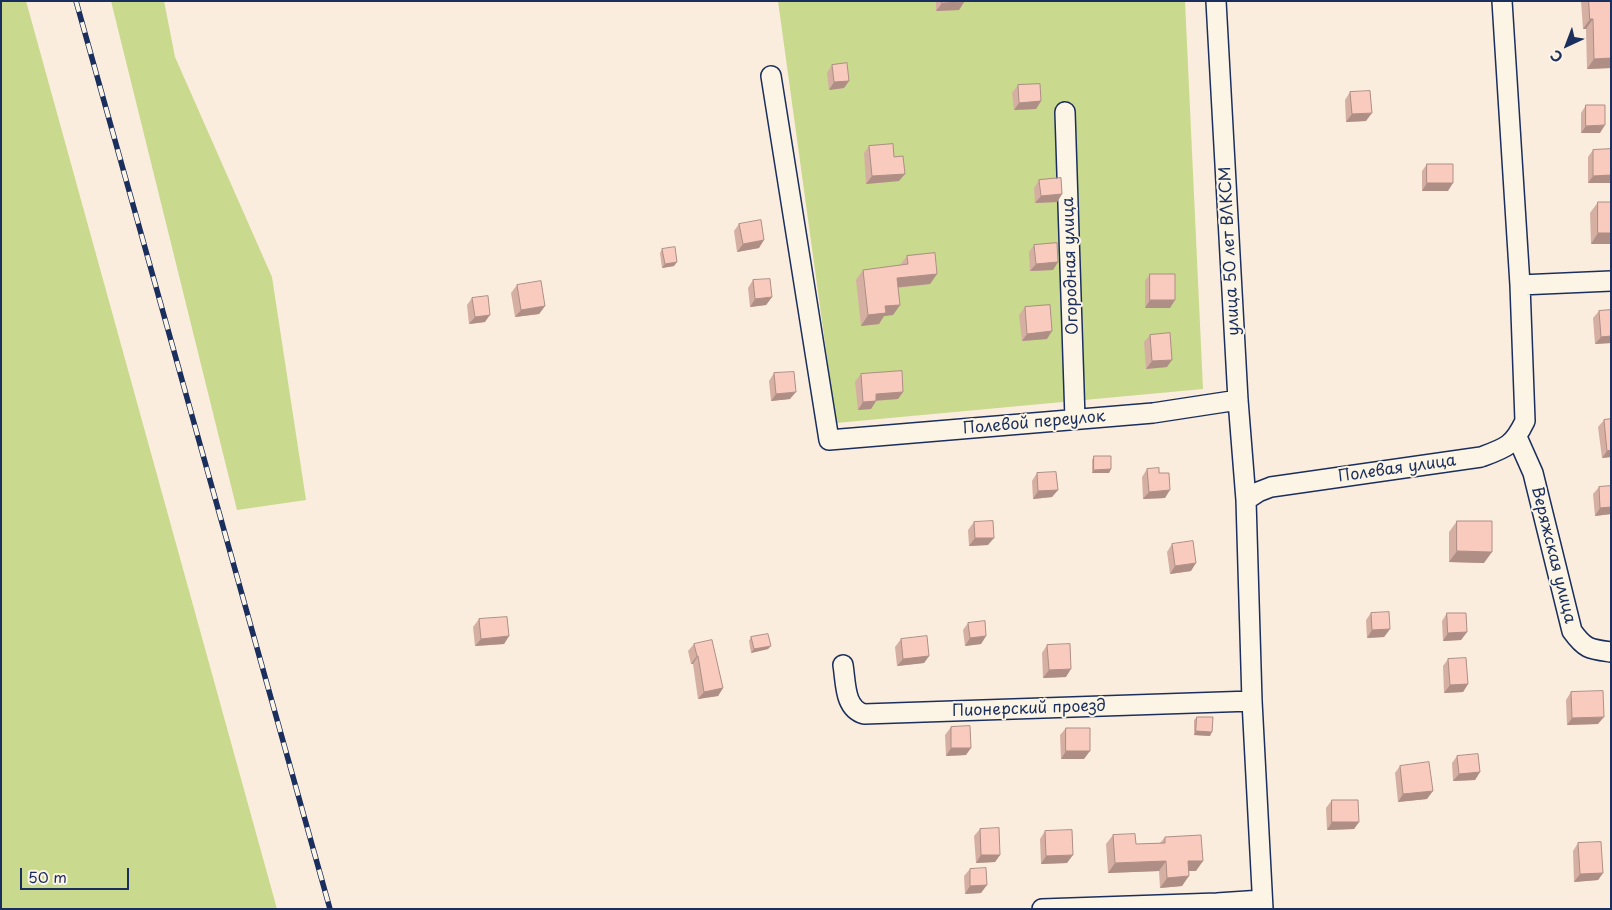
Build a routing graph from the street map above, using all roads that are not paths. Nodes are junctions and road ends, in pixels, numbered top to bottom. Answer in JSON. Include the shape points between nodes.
{"nodes":[{"id":1,"x":1216,"y":1,"type":"edge"},
{"id":2,"x":1502,"y":1,"type":"edge"},
{"id":3,"x":771,"y":76,"type":"dead end"},
{"id":4,"x":1065,"y":112,"type":"dead end"},
{"id":5,"x":1611,"y":281,"type":"edge"},
{"id":6,"x":1520,"y":285,"type":"junction"},
{"id":7,"x":1238,"y":400,"type":"junction"},
{"id":8,"x":1075,"y":419,"type":"junction"},
{"id":9,"x":1517,"y":437,"type":"junction"},
{"id":10,"x":1246,"y":500,"type":"junction"},
{"id":11,"x":1611,"y":652,"type":"edge"},
{"id":12,"x":843,"y":665,"type":"dead end"},
{"id":13,"x":1252,"y":701,"type":"junction"},
{"id":14,"x":1262,"y":904,"type":"edge"},
{"id":15,"x":1042,"y":909,"type":"edge"}],
"edges":[{"from":1,"to":7,"type":"street","name":"улица 50 лет ВЛКСМ"},
{"from":2,"to":6,"type":"street"},
{"from":3,"to":8,"type":"street","name":"Полевой переулок","via":[[829,440]]},
{"from":4,"to":8,"type":"street","name":"Огородная улица"},
{"from":5,"to":6,"type":"street"},
{"from":6,"to":9,"type":"street","via":[[1525,421]]},
{"from":7,"to":8,"type":"street","name":"Полевой переулок","via":[[1153,414]]},
{"from":7,"to":10,"type":"street","name":"улица 50 лет ВЛКСМ"},
{"from":9,"to":10,"type":"street","name":"Полевая улица","via":[[1505,448],[1481,457],[1271,487]]},
{"from":9,"to":11,"type":"street","name":"Веряжская улица","via":[[1533,473],[1572,631],[1582,644],[1594,650]]},
{"from":10,"to":13,"type":"street"},
{"from":12,"to":13,"type":"street","name":"Пионерский проезд","via":[[851,706],[864,714]]},
{"from":13,"to":14,"type":"street"},
{"from":14,"to":15,"type":"street"}]}
